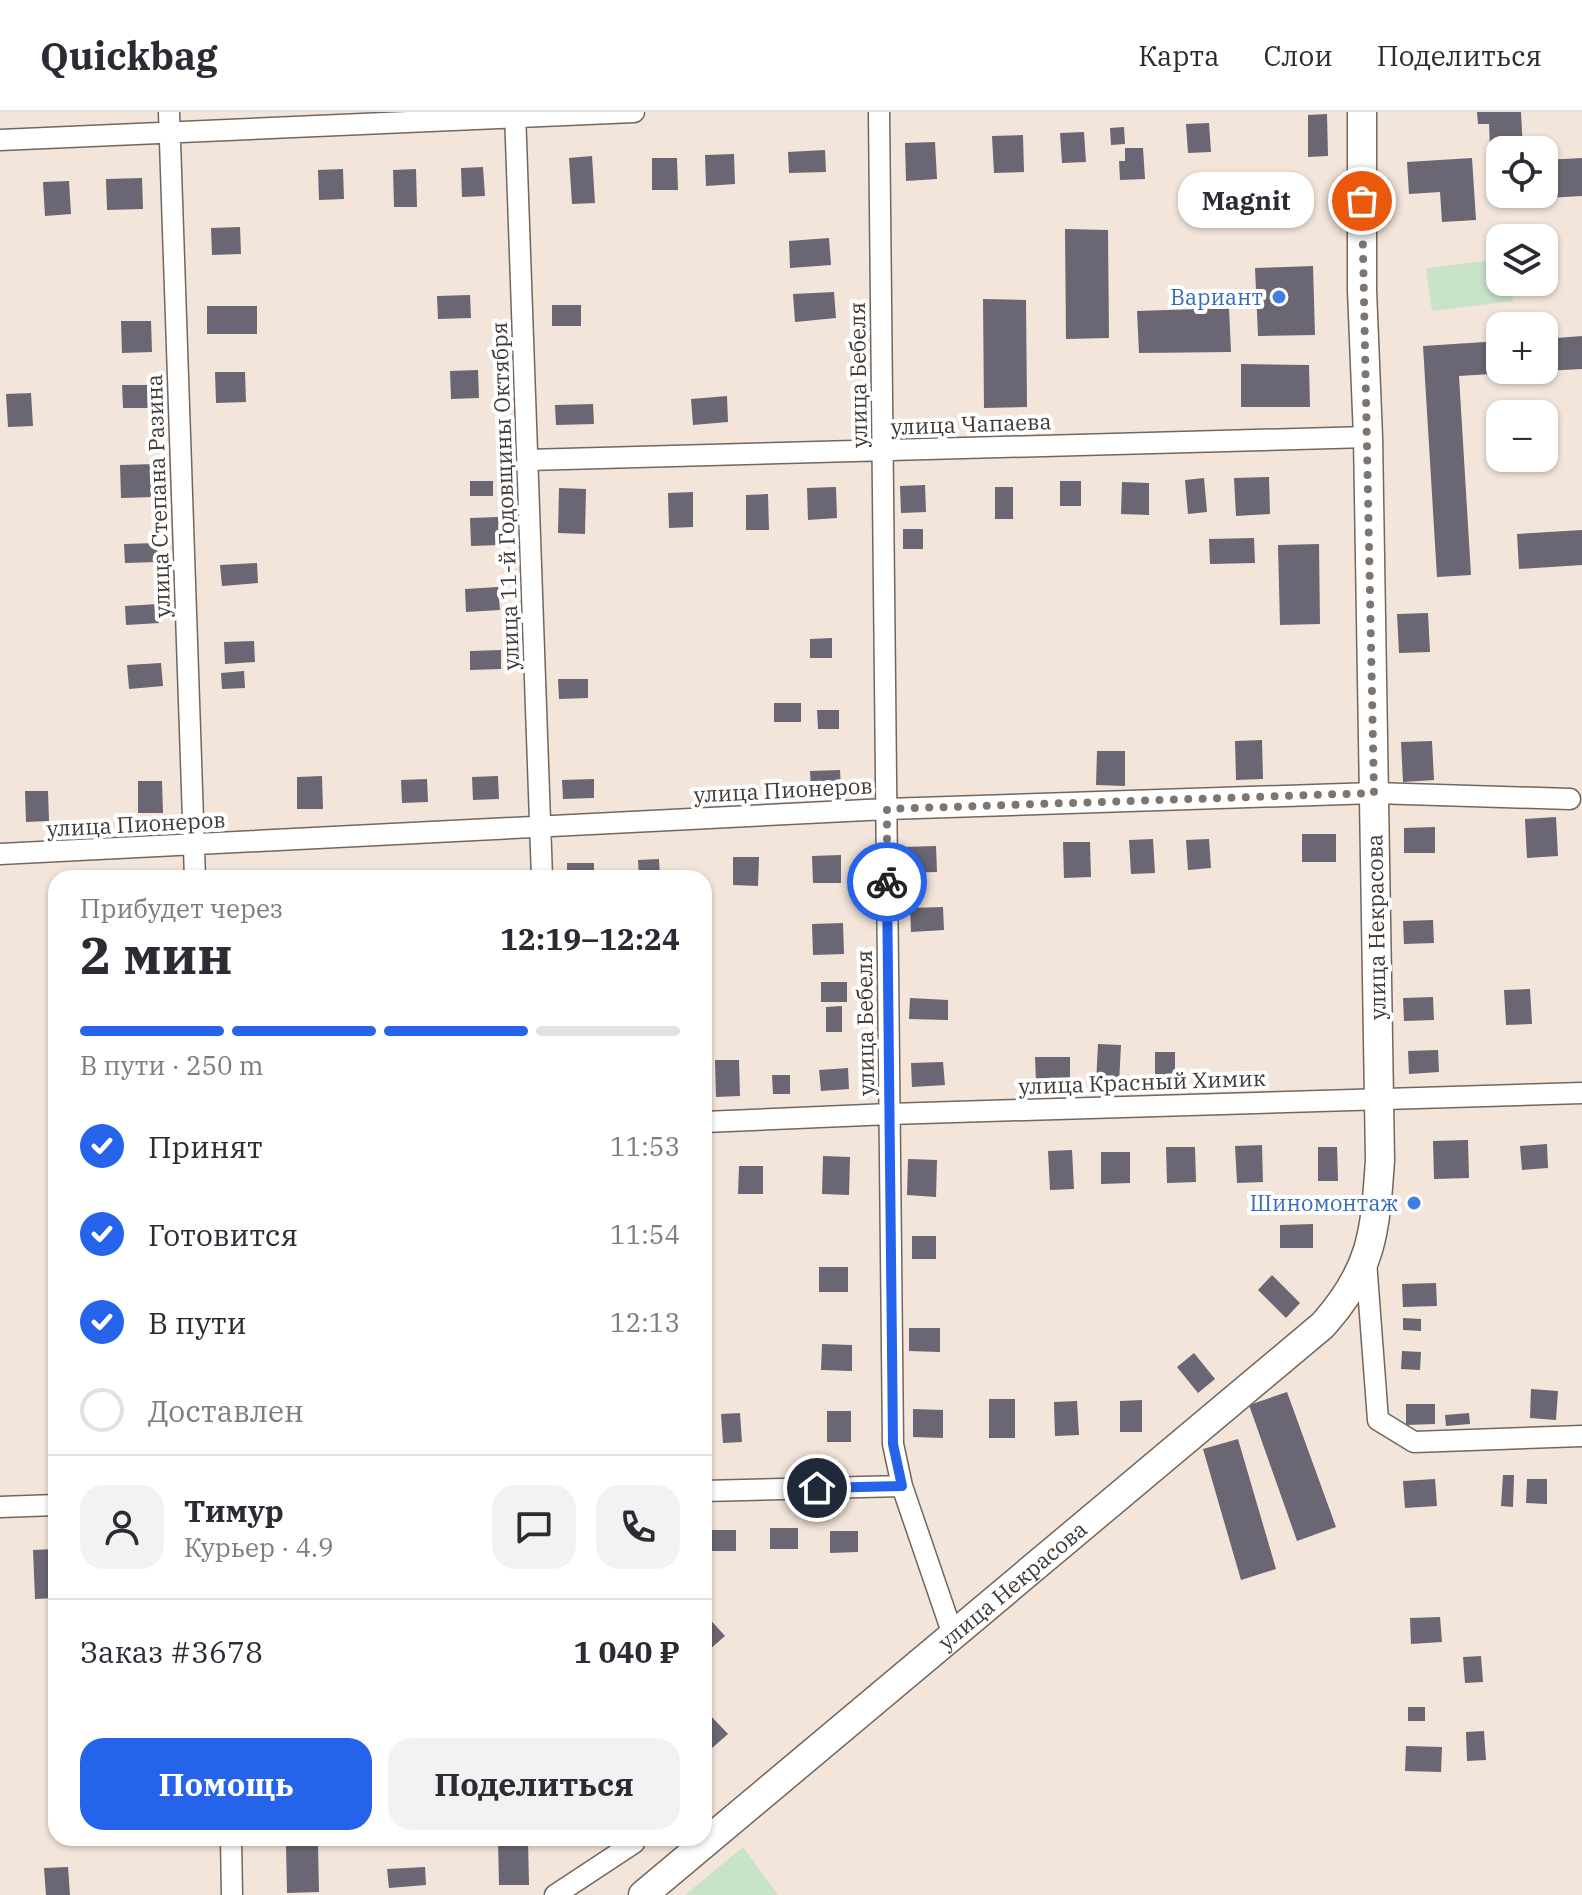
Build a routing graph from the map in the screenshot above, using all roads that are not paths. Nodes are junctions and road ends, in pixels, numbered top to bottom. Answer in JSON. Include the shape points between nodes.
{"nodes":[{"id":1,"x":169,"y":112,"type":"edge"},
{"id":2,"x":634,"y":112,"type":"edge"},
{"id":3,"x":879,"y":112,"type":"edge"},
{"id":4,"x":1362,"y":112,"type":"edge"},
{"id":5,"x":516,"y":115,"type":"edge"},
{"id":6,"x":170,"y":134,"type":"junction"},
{"id":7,"x":0,"y":140,"type":"edge"},
{"id":8,"x":1368,"y":437,"type":"junction"},
{"id":9,"x":883,"y":451,"type":"junction"},
{"id":10,"x":528,"y":460,"type":"junction"},
{"id":11,"x":1374,"y":793,"type":"junction"},
{"id":12,"x":1570,"y":799,"type":"dead end"},
{"id":13,"x":887,"y":809,"type":"junction"},
{"id":14,"x":540,"y":827,"type":"junction"},
{"id":15,"x":194,"y":845,"type":"junction"},
{"id":16,"x":0,"y":854,"type":"edge"},
{"id":17,"x":195,"y":870,"type":"edge"},
{"id":18,"x":542,"y":870,"type":"edge"},
{"id":19,"x":1582,"y":1093,"type":"edge"},
{"id":20,"x":1379,"y":1099,"type":"junction"},
{"id":21,"x":890,"y":1114,"type":"junction"},
{"id":22,"x":712,"y":1122,"type":"edge"},
{"id":23,"x":1366,"y":1261,"type":"junction"},
{"id":24,"x":1582,"y":1436,"type":"edge"},
{"id":25,"x":902,"y":1486,"type":"junction"},
{"id":26,"x":712,"y":1491,"type":"edge"},
{"id":27,"x":48,"y":1505,"type":"edge"},
{"id":28,"x":0,"y":1507,"type":"edge"},
{"id":29,"x":953,"y":1635,"type":"junction"},
{"id":30,"x":712,"y":1837,"type":"edge"},
{"id":31,"x":231,"y":1846,"type":"edge"},
{"id":32,"x":629,"y":1846,"type":"edge"},
{"id":33,"x":701,"y":1846,"type":"edge"},
{"id":34,"x":232,"y":1895,"type":"edge"},
{"id":35,"x":555,"y":1895,"type":"edge"},
{"id":36,"x":643,"y":1895,"type":"edge"}],
"edges":[{"from":1,"to":6,"type":"street","name":"улица Степана Разина"},
{"from":2,"to":5,"type":"street"},
{"from":3,"to":9,"type":"street","name":"улица Бебеля"},
{"from":4,"to":8,"type":"street","name":"улица Некрасова"},
{"from":5,"to":6,"type":"street"},
{"from":5,"to":10,"type":"street","name":"улица 11-й Годовщины Октября"},
{"from":6,"to":7,"type":"street"},
{"from":6,"to":15,"type":"street","name":"улица Степана Разина"},
{"from":8,"to":9,"type":"street","name":"улица Чапаева"},
{"from":8,"to":11,"type":"street","name":"улица Некрасова"},
{"from":9,"to":10,"type":"street","name":"улица Чапаева"},
{"from":9,"to":13,"type":"street","name":"улица Бебеля"},
{"from":10,"to":14,"type":"street","name":"улица 11-й Годовщины Октября"},
{"from":11,"to":12,"type":"street","name":"улица Пионеров"},
{"from":11,"to":13,"type":"street","name":"улица Пионеров"},
{"from":11,"to":20,"type":"street","name":"улица Некрасова"},
{"from":13,"to":14,"type":"street","name":"улица Пионеров"},
{"from":13,"to":21,"type":"street","name":"улица Бебеля"},
{"from":14,"to":15,"type":"street","name":"улица Пионеров"},
{"from":14,"to":18,"type":"street","name":"улица 11-й Годовщины Октября"},
{"from":15,"to":16,"type":"street","name":"улица Пионеров"},
{"from":15,"to":17,"type":"street","name":"улица Степана Разина"},
{"from":19,"to":20,"type":"street","name":"улица Красный Химик"},
{"from":20,"to":21,"type":"street","name":"улица Красный Химик"},
{"from":20,"to":23,"type":"street","name":"улица Некрасова","via":[[1376,1217]]},
{"from":21,"to":22,"type":"street","name":"улица Красный Химик"},
{"from":21,"to":25,"type":"street","name":"улица Бебеля","via":[[893,1444]]},
{"from":23,"to":24,"type":"street","name":"улица Некрасова","via":[[1378,1420],[1414,1442]]},
{"from":23,"to":29,"type":"street","name":"улица Некрасова","via":[[1347,1298],[1323,1325]]},
{"from":25,"to":26,"type":"street"},
{"from":25,"to":29,"type":"street","name":"улица Бебеля"},
{"from":27,"to":28,"type":"street"},
{"from":29,"to":30,"type":"street","name":"улица Некрасова"},
{"from":31,"to":34,"type":"street"},
{"from":32,"to":35,"type":"street"},
{"from":33,"to":36,"type":"street","name":"улица Некрасова"}]}
